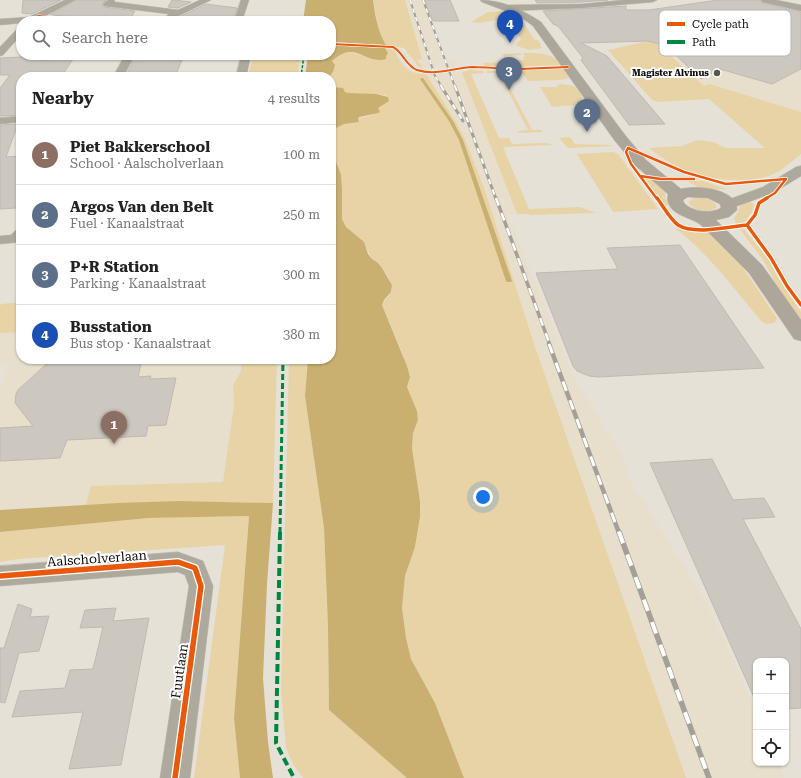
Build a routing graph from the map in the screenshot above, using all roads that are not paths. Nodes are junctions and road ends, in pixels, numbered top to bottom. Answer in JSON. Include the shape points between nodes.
{"nodes":[{"id":1,"x":71,"y":0,"type":"edge"},
{"id":2,"x":207,"y":0,"type":"edge"},
{"id":3,"x":245,"y":0,"type":"edge"},
{"id":4,"x":485,"y":0,"type":"edge"},
{"id":5,"x":575,"y":0,"type":"edge"},
{"id":6,"x":653,"y":0,"type":"edge"},
{"id":7,"x":765,"y":0,"type":"edge"},
{"id":8,"x":111,"y":2,"type":"dead end"},
{"id":9,"x":582,"y":6,"type":"junction"},
{"id":10,"x":508,"y":8,"type":"junction"},
{"id":11,"x":801,"y":8,"type":"edge"},
{"id":12,"x":180,"y":13,"type":"junction"},
{"id":13,"x":40,"y":16,"type":"edge"},
{"id":14,"x":173,"y":16,"type":"edge"},
{"id":15,"x":240,"y":16,"type":"edge"},
{"id":16,"x":16,"y":21,"type":"edge"},
{"id":17,"x":0,"y":22,"type":"edge"},
{"id":18,"x":16,"y":35,"type":"edge"},
{"id":19,"x":0,"y":53,"type":"edge"},
{"id":20,"x":127,"y":60,"type":"edge"},
{"id":21,"x":245,"y":60,"type":"edge"},
{"id":22,"x":121,"y":72,"type":"edge"},
{"id":23,"x":242,"y":72,"type":"edge"},
{"id":24,"x":16,"y":119,"type":"edge"},
{"id":25,"x":0,"y":121,"type":"edge"},
{"id":26,"x":638,"y":157,"type":"junction"},
{"id":27,"x":801,"y":170,"type":"edge"},
{"id":28,"x":786,"y":179,"type":"junction"},
{"id":29,"x":705,"y":192,"type":"junction"},
{"id":30,"x":677,"y":196,"type":"junction"},
{"id":31,"x":728,"y":209,"type":"junction"},
{"id":32,"x":698,"y":215,"type":"junction"},
{"id":33,"x":16,"y":236,"type":"edge"},
{"id":34,"x":0,"y":240,"type":"edge"},
{"id":35,"x":756,"y":269,"type":"junction"},
{"id":36,"x":801,"y":335,"type":"edge"},
{"id":37,"x":195,"y":568,"type":"joint"},
{"id":38,"x":0,"y":576,"type":"edge"},
{"id":39,"x":175,"y":778,"type":"edge"}],
"edges":[{"from":1,"to":13,"type":"street"},
{"from":2,"to":12,"type":"street"},
{"from":3,"to":15,"type":"street"},
{"from":4,"to":10,"type":"main road"},
{"from":5,"to":9,"type":"street"},
{"from":6,"to":9,"type":"street"},
{"from":7,"to":11,"type":"street"},
{"from":8,"to":12,"type":"street","via":[[107,4]]},
{"from":9,"to":10,"type":"street"},
{"from":10,"to":26,"type":"main road","via":[[537,24],[594,104]]},
{"from":12,"to":14,"type":"street"},
{"from":16,"to":17,"type":"street"},
{"from":18,"to":19,"type":"street"},
{"from":20,"to":22,"type":"street"},
{"from":21,"to":23,"type":"street"},
{"from":24,"to":25,"type":"street"},
{"from":26,"to":29,"type":"main road"},
{"from":26,"to":30,"type":"main road","via":[[641,163],[654,172]]},
{"from":27,"to":28,"type":"street"},
{"from":28,"to":29,"type":"street","via":[[721,193]]},
{"from":28,"to":31,"type":"street","via":[[768,190],[735,202]]},
{"from":29,"to":30,"type":"main road"},
{"from":29,"to":31,"type":"main road","via":[[726,201]]},
{"from":30,"to":32,"type":"main road","via":[[677,206]]},
{"from":31,"to":32,"type":"main road","via":[[712,216]]},
{"from":31,"to":35,"type":"main road","via":[[727,220],[750,250]]},
{"from":32,"to":35,"type":"main road"},
{"from":33,"to":34,"type":"street"},
{"from":35,"to":36,"type":"main road"},
{"from":37,"to":38,"type":"street","name":"Aalscholverlaan","via":[[178,562]]},
{"from":37,"to":39,"type":"street","name":"Fuutlaan","via":[[201,586]]}]}
